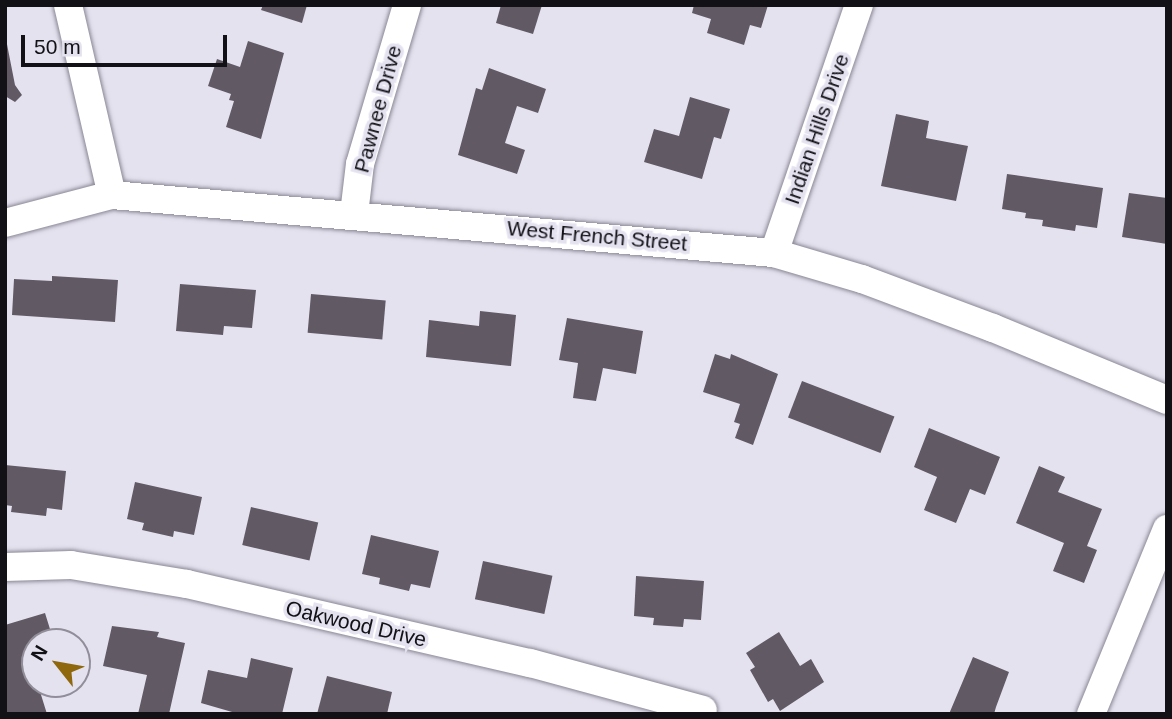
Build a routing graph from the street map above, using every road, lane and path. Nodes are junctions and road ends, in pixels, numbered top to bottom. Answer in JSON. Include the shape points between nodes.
{"nodes":[{"id":1,"x":68,"y":5,"type":"edge"},
{"id":2,"x":407,"y":5,"type":"edge"},
{"id":3,"x":859,"y":5,"type":"edge"},
{"id":4,"x":112,"y":195,"type":"junction"},
{"id":5,"x":354,"y":214,"type":"junction"},
{"id":6,"x":5,"y":223,"type":"edge"},
{"id":7,"x":774,"y":253,"type":"junction"},
{"id":8,"x":1167,"y":400,"type":"edge"},
{"id":9,"x":1167,"y":529,"type":"edge"},
{"id":10,"x":5,"y":567,"type":"edge"},
{"id":11,"x":703,"y":710,"type":"dead end"},
{"id":12,"x":1091,"y":714,"type":"edge"}],
"edges":[{"from":1,"to":4,"type":"street"},
{"from":2,"to":5,"type":"street","name":"Pawnee Drive","via":[[359,164]]},
{"from":3,"to":7,"type":"street","name":"Indian Hills Drive"},
{"from":4,"to":5,"type":"street","name":"West French Street"},
{"from":4,"to":6,"type":"street","name":"West French Street"},
{"from":5,"to":7,"type":"street","name":"West French Street"},
{"from":7,"to":8,"type":"street","name":"West French Street","via":[[967,318]]},
{"from":9,"to":12,"type":"street"},
{"from":10,"to":11,"type":"street","name":"Oakwood Drive","via":[[71,565],[187,584],[530,663]]}]}
